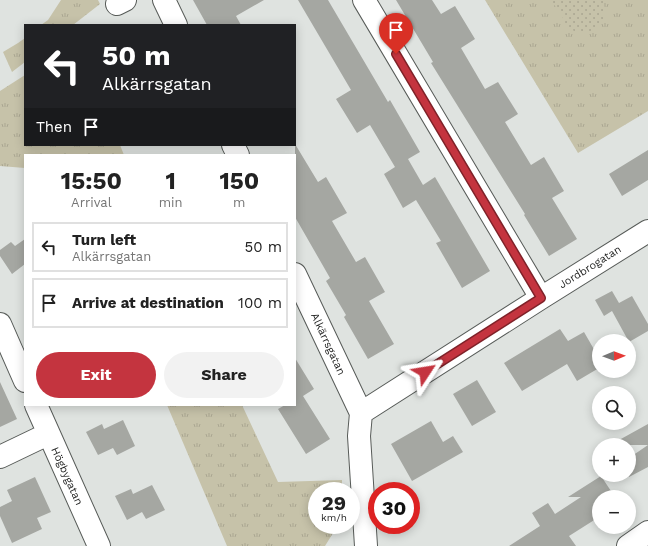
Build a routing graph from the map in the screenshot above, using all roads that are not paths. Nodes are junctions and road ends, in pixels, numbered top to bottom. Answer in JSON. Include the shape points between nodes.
{"nodes":[{"id":1,"x":164,"y":0,"type":"edge"},
{"id":2,"x":364,"y":0,"type":"edge"},
{"id":3,"x":176,"y":24,"type":"edge"},
{"id":4,"x":648,"y":231,"type":"edge"},
{"id":5,"x":296,"y":276,"type":"edge"},
{"id":6,"x":541,"y":298,"type":"junction"},
{"id":7,"x":0,"y":324,"type":"edge"},
{"id":8,"x":24,"y":379,"type":"edge"},
{"id":9,"x":36,"y":406,"type":"edge"},
{"id":10,"x":361,"y":413,"type":"junction"},
{"id":11,"x":48,"y":434,"type":"junction"},
{"id":12,"x":0,"y":457,"type":"edge"},
{"id":13,"x":648,"y":532,"type":"edge"},
{"id":14,"x":99,"y":546,"type":"edge"},
{"id":15,"x":366,"y":546,"type":"edge"},
{"id":16,"x":628,"y":546,"type":"edge"}],
"edges":[{"from":1,"to":3,"type":"street"},
{"from":2,"to":6,"type":"street"},
{"from":4,"to":6,"type":"street","name":"Jordbrogatan"},
{"from":5,"to":10,"type":"street","name":"Alkärrsgatan"},
{"from":6,"to":10,"type":"street","name":"Jordbrogatan"},
{"from":7,"to":8,"type":"street"},
{"from":9,"to":11,"type":"street","name":"Högbygatan"},
{"from":10,"to":15,"type":"street","via":[[359,436]]},
{"from":11,"to":12,"type":"street"},
{"from":11,"to":14,"type":"street","name":"Högbygatan"},
{"from":13,"to":16,"type":"street"}]}
